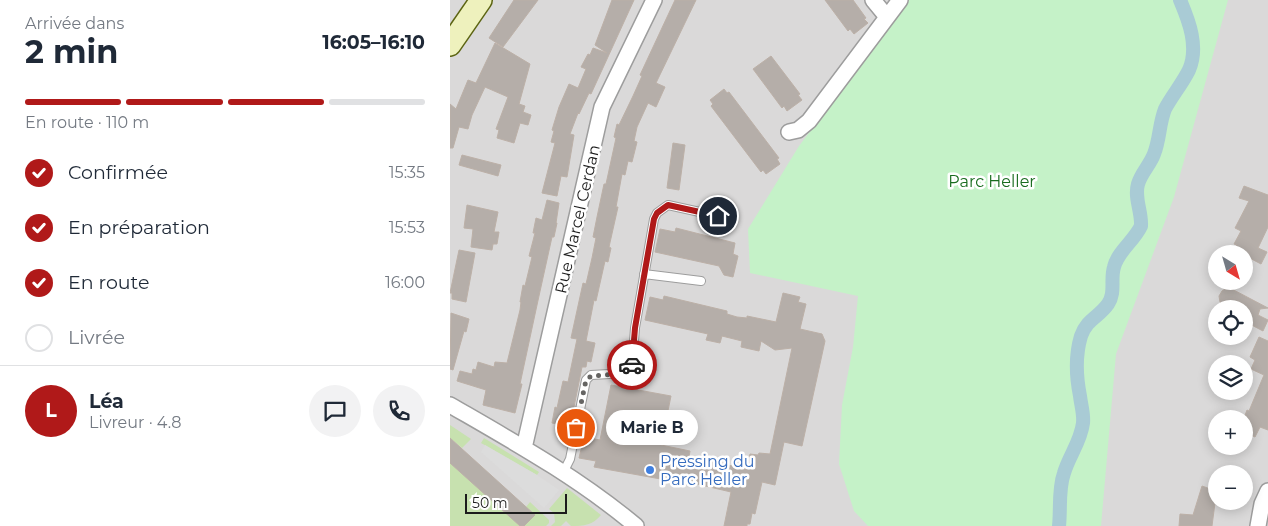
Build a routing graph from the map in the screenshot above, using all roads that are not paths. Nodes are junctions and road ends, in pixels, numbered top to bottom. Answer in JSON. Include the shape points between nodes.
{"nodes":[{"id":1,"x":481,"y":0,"type":"edge"},
{"id":2,"x":654,"y":0,"type":"edge"},
{"id":3,"x":873,"y":0,"type":"edge"},
{"id":4,"x":900,"y":0,"type":"edge"},
{"id":5,"x":887,"y":17,"type":"junction"},
{"id":6,"x":456,"y":24,"type":"edge"},
{"id":7,"x":450,"y":45,"type":"edge"},
{"id":8,"x":789,"y":132,"type":"dead end"},
{"id":9,"x":718,"y":216,"type":"dead end"},
{"id":10,"x":644,"y":274,"type":"junction"},
{"id":11,"x":701,"y":281,"type":"dead end"},
{"id":12,"x":450,"y":405,"type":"edge"},
{"id":13,"x":524,"y":448,"type":"junction"},
{"id":14,"x":563,"y":472,"type":"junction"},
{"id":15,"x":1268,"y":491,"type":"edge"},
{"id":16,"x":636,"y":526,"type":"edge"},
{"id":17,"x":1258,"y":526,"type":"edge"}],
"edges":[{"from":1,"to":6,"type":"main road"},
{"from":2,"to":13,"type":"street","name":"Rue Marcel Cerdan","via":[[602,107]]},
{"from":3,"to":5,"type":"street"},
{"from":4,"to":5,"type":"street"},
{"from":5,"to":8,"type":"street","via":[[809,121],[798,130]]},
{"from":6,"to":7,"type":"main road"},
{"from":9,"to":10,"type":"lane","via":[[668,205],[657,213]]},
{"from":10,"to":11,"type":"lane"},
{"from":10,"to":14,"type":"lane","via":[[632,367],[628,373],[591,376],[586,380],[570,459]]},
{"from":12,"to":13,"type":"street"},
{"from":13,"to":14,"type":"street"},
{"from":14,"to":16,"type":"street"},
{"from":15,"to":17,"type":"street"}]}
